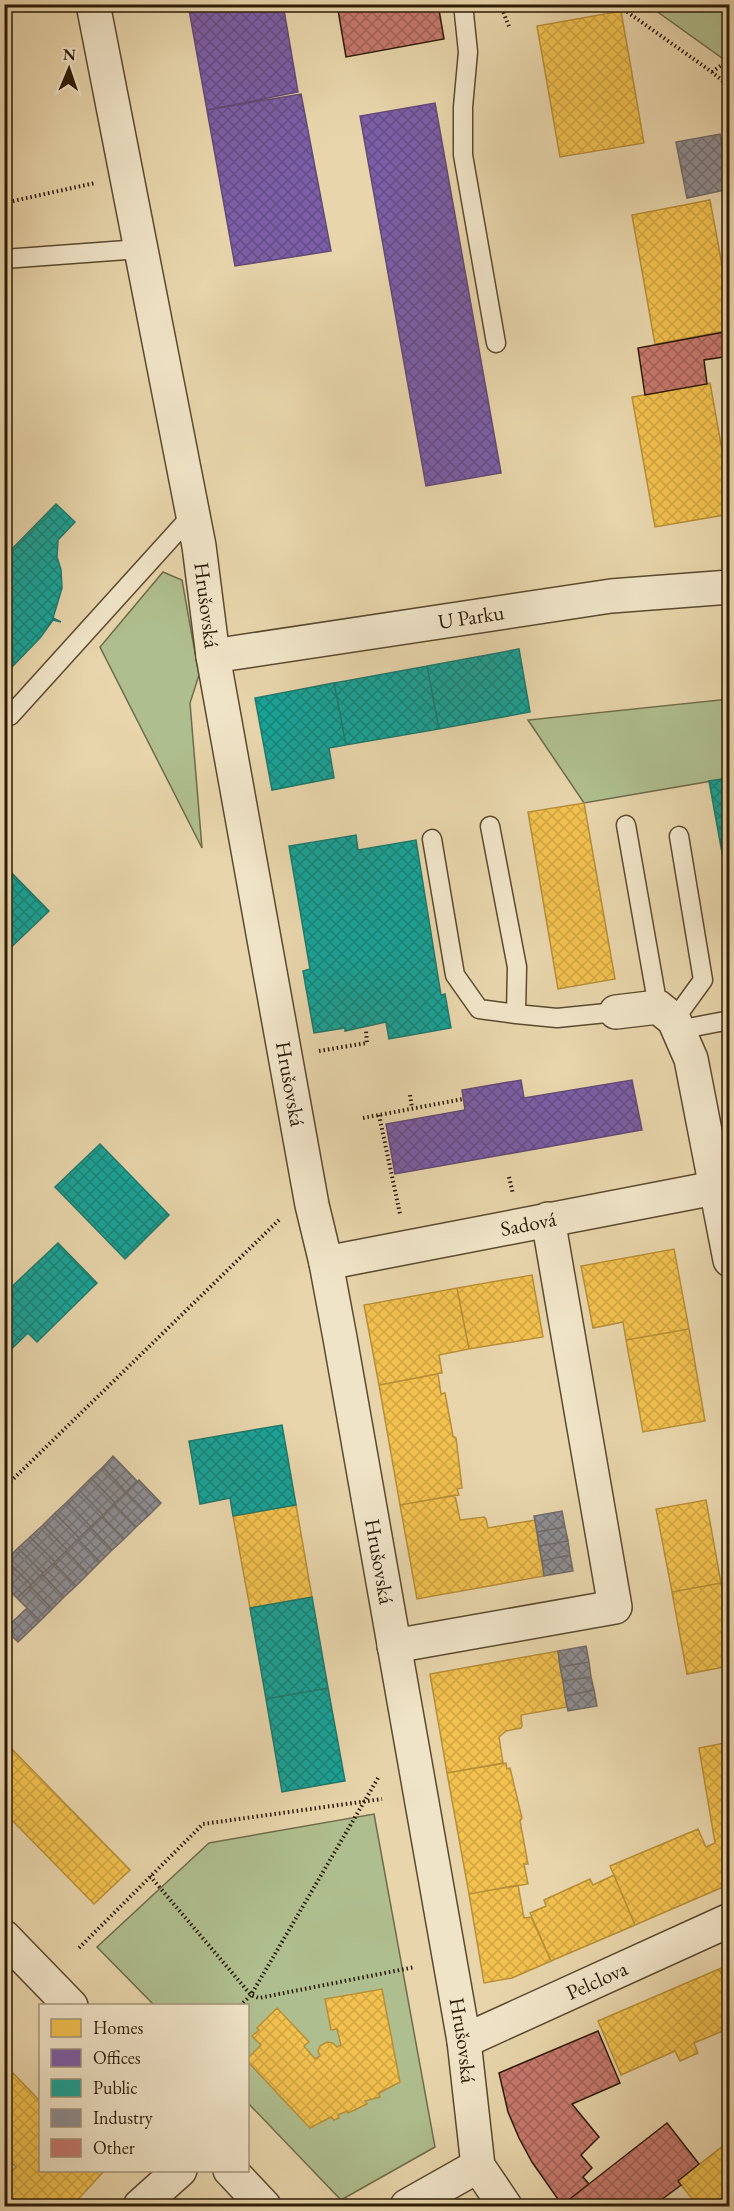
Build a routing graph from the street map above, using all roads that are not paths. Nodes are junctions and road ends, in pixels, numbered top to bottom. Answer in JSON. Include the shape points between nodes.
{"nodes":[{"id":1,"x":93,"y":4,"type":"edge"},
{"id":2,"x":463,"y":4,"type":"edge"},
{"id":3,"x":140,"y":249,"type":"junction"},
{"id":4,"x":4,"y":259,"type":"edge"},
{"id":5,"x":496,"y":343,"type":"dead end"},
{"id":6,"x":192,"y":515,"type":"junction"},
{"id":7,"x":729,"y":587,"type":"edge"},
{"id":8,"x":213,"y":656,"type":"junction"},
{"id":9,"x":4,"y":711,"type":"edge"},
{"id":10,"x":626,"y":825,"type":"dead end"},
{"id":11,"x":490,"y":826,"type":"dead end"},
{"id":12,"x":679,"y":836,"type":"dead end"},
{"id":13,"x":432,"y":839,"type":"dead end"},
{"id":14,"x":616,"y":1012,"type":"joint"},
{"id":15,"x":516,"y":1014,"type":"junction"},
{"id":16,"x":670,"y":1019,"type":"junction"},
{"id":17,"x":729,"y":1020,"type":"edge"},
{"id":18,"x":723,"y":1185,"type":"edge"},
{"id":19,"x":548,"y":1219,"type":"junction"},
{"id":20,"x":729,"y":1260,"type":"edge"},
{"id":21,"x":326,"y":1263,"type":"junction"},
{"id":22,"x":394,"y":1646,"type":"junction"},
{"id":23,"x":729,"y":1920,"type":"edge"},
{"id":24,"x":4,"y":1937,"type":"edge"},
{"id":25,"x":69,"y":2004,"type":"edge"},
{"id":26,"x":464,"y":2041,"type":"junction"},
{"id":27,"x":478,"y":2166,"type":"junction"},
{"id":28,"x":178,"y":2172,"type":"edge"},
{"id":29,"x":232,"y":2172,"type":"edge"},
{"id":30,"x":140,"y":2206,"type":"edge"},
{"id":31,"x":264,"y":2206,"type":"edge"},
{"id":32,"x":406,"y":2206,"type":"edge"},
{"id":33,"x":506,"y":2206,"type":"edge"}],
"edges":[{"from":1,"to":3,"type":"street","name":"Hrušovská"},
{"from":2,"to":5,"type":"lane","via":[[468,52],[464,155]]},
{"from":3,"to":4,"type":"lane"},
{"from":3,"to":6,"type":"street","name":"Hrušovská"},
{"from":6,"to":8,"type":"street","name":"Hrušovská"},
{"from":6,"to":9,"type":"lane","via":[[10,716]]},
{"from":7,"to":8,"type":"street","name":"U Parku","via":[[611,596]]},
{"from":8,"to":21,"type":"street","name":"Hrušovská","via":[[312,1205]]},
{"from":10,"to":16,"type":"lane"},
{"from":11,"to":15,"type":"lane","via":[[517,967]]},
{"from":12,"to":16,"type":"lane","via":[[703,980]]},
{"from":13,"to":15,"type":"lane","via":[[455,975],[479,1009]]},
{"from":14,"to":15,"type":"lane","via":[[557,1018]]},
{"from":14,"to":16,"type":"street"},
{"from":16,"to":17,"type":"lane"},
{"from":16,"to":18,"type":"street","via":[[691,1059]]},
{"from":18,"to":19,"type":"street","name":"Sadová"},
{"from":18,"to":20,"type":"street"},
{"from":19,"to":21,"type":"street","name":"Sadová"},
{"from":19,"to":22,"type":"street","via":[[615,1607]]},
{"from":21,"to":22,"type":"street","name":"Hrušovská"},
{"from":22,"to":26,"type":"street","name":"Hrušovská"},
{"from":23,"to":26,"type":"street","name":"Pelclova"},
{"from":24,"to":25,"type":"street"},
{"from":26,"to":27,"type":"street","name":"Hrušovská"},
{"from":27,"to":32,"type":"street"},
{"from":27,"to":33,"type":"street"},
{"from":28,"to":30,"type":"street"},
{"from":29,"to":31,"type":"street"}]}
